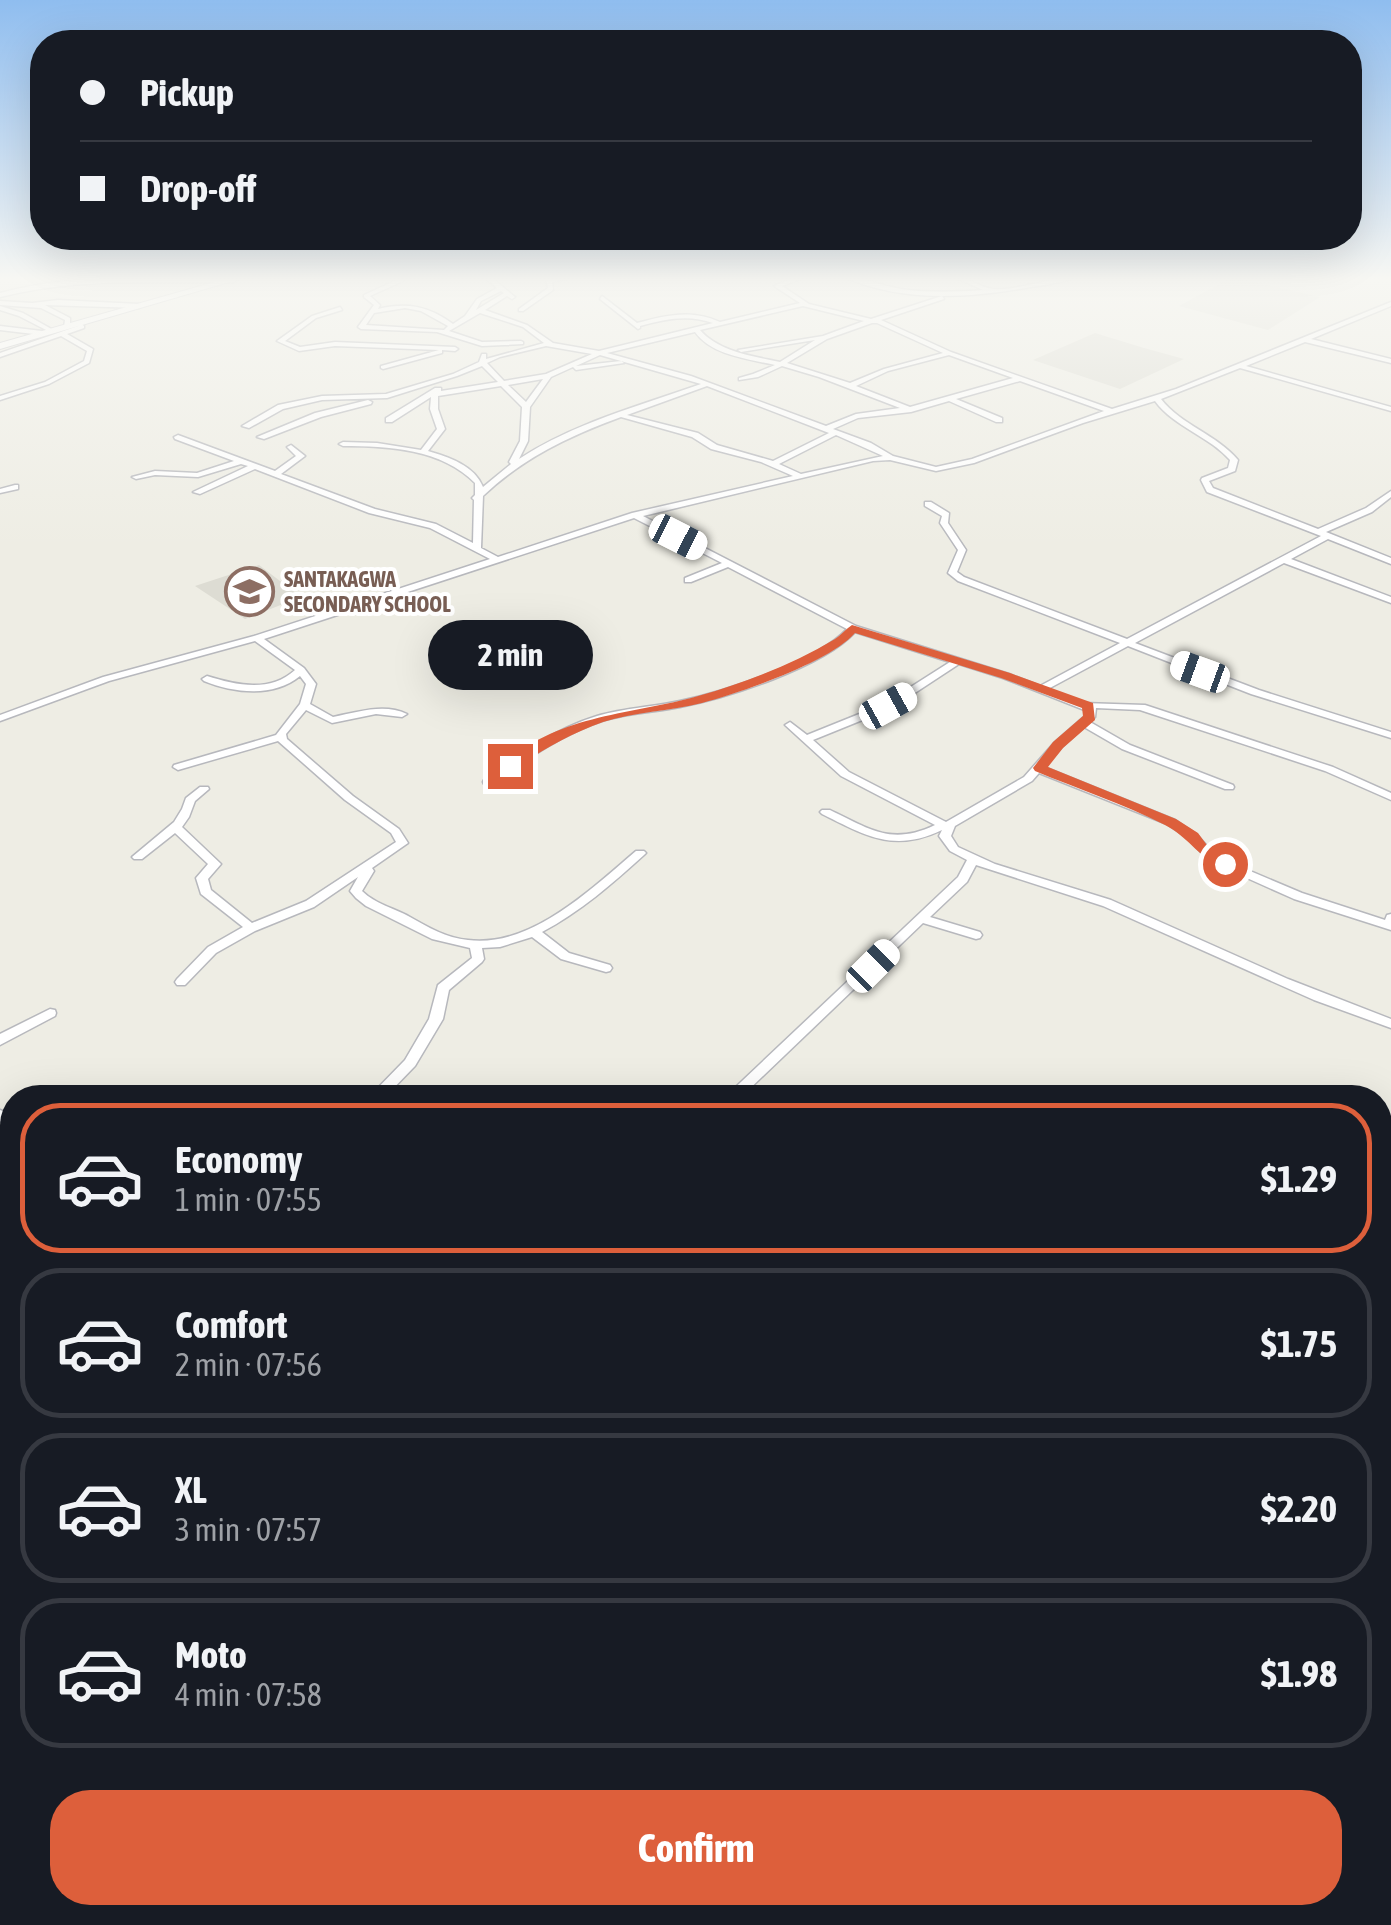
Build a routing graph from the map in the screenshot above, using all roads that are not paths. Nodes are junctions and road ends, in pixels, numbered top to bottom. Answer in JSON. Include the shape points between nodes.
{"nodes":[{"id":1,"x":78,"y":367,"type":"edge"},
{"id":2,"x":472,"y":367,"type":"edge"},
{"id":3,"x":486,"y":367,"type":"edge"},
{"id":4,"x":571,"y":367,"type":"edge"},
{"id":5,"x":595,"y":367,"type":"edge"},
{"id":6,"x":652,"y":367,"type":"edge"},
{"id":7,"x":778,"y":367,"type":"edge"},
{"id":8,"x":791,"y":367,"type":"edge"},
{"id":9,"x":899,"y":367,"type":"edge"},
{"id":10,"x":989,"y":367,"type":"edge"},
{"id":11,"x":1243,"y":367,"type":"joint"},
{"id":12,"x":561,"y":372,"type":"junction"},
{"id":13,"x":454,"y":375,"type":"junction"},
{"id":14,"x":548,"y":376,"type":"junction"},
{"id":15,"x":741,"y":378,"type":"dead end"},
{"id":16,"x":1022,"y":378,"type":"junction"},
{"id":17,"x":501,"y":384,"type":"junction"},
{"id":18,"x":707,"y":384,"type":"junction"},
{"id":19,"x":848,"y":387,"type":"junction"},
{"id":20,"x":433,"y":395,"type":"junction"},
{"id":21,"x":388,"y":396,"type":"junction"},
{"id":22,"x":0,"y":398,"type":"edge"},
{"id":23,"x":1157,"y":399,"type":"junction"},
{"id":24,"x":952,"y":400,"type":"junction"},
{"id":25,"x":526,"y":407,"type":"junction"},
{"id":26,"x":911,"y":410,"type":"junction"},
{"id":27,"x":1391,"y":410,"type":"edge"},
{"id":28,"x":1112,"y":412,"type":"junction"},
{"id":29,"x":621,"y":416,"type":"junction"},
{"id":30,"x":389,"y":420,"type":"dead end"},
{"id":31,"x":999,"y":420,"type":"dead end"},
{"id":32,"x":246,"y":426,"type":"dead end"},
{"id":33,"x":831,"y":431,"type":"junction"},
{"id":34,"x":178,"y":437,"type":"dead end"},
{"id":35,"x":262,"y":438,"type":"dead end"},
{"id":36,"x":343,"y":444,"type":"dead end"},
{"id":37,"x":291,"y":447,"type":"dead end"},
{"id":38,"x":424,"y":452,"type":"junction"},
{"id":39,"x":890,"y":458,"type":"junction"},
{"id":40,"x":238,"y":462,"type":"junction"},
{"id":41,"x":773,"y":464,"type":"junction"},
{"id":42,"x":512,"y":465,"type":"junction"},
{"id":43,"x":252,"y":467,"type":"junction"},
{"id":44,"x":276,"y":474,"type":"junction"},
{"id":45,"x":798,"y":475,"type":"junction"},
{"id":46,"x":136,"y":477,"type":"dead end"},
{"id":47,"x":16,"y":488,"type":"dead end"},
{"id":48,"x":0,"y":491,"type":"edge"},
{"id":49,"x":197,"y":492,"type":"dead end"},
{"id":50,"x":1391,"y":493,"type":"edge"},
{"id":51,"x":476,"y":498,"type":"junction"},
{"id":52,"x":928,"y":504,"type":"dead end"},
{"id":53,"x":636,"y":515,"type":"junction"},
{"id":54,"x":1322,"y":535,"type":"junction"},
{"id":55,"x":477,"y":548,"type":"junction"},
{"id":56,"x":498,"y":560,"type":"junction"},
{"id":57,"x":1285,"y":560,"type":"junction"},
{"id":58,"x":1391,"y":561,"type":"edge"},
{"id":59,"x":730,"y":563,"type":"junction"},
{"id":60,"x":688,"y":580,"type":"dead end"},
{"id":61,"x":1391,"y":600,"type":"edge"},
{"id":62,"x":852,"y":628,"type":"junction"},
{"id":63,"x":257,"y":638,"type":"junction"},
{"id":64,"x":1128,"y":644,"type":"junction"},
{"id":65,"x":958,"y":661,"type":"junction"},
{"id":66,"x":301,"y":670,"type":"junction"},
{"id":67,"x":207,"y":679,"type":"dead end"},
{"id":68,"x":1041,"y":689,"type":"junction"},
{"id":69,"x":305,"y":705,"type":"junction"},
{"id":70,"x":1086,"y":705,"type":"junction"},
{"id":71,"x":402,"y":714,"type":"dead end"},
{"id":72,"x":0,"y":718,"type":"edge"},
{"id":73,"x":1084,"y":723,"type":"junction"},
{"id":74,"x":790,"y":726,"type":"dead end"},
{"id":75,"x":1391,"y":735,"type":"edge"},
{"id":76,"x":280,"y":738,"type":"junction"},
{"id":77,"x":805,"y":740,"type":"junction"},
{"id":78,"x":178,"y":767,"type":"dead end"},
{"id":79,"x":1040,"y":768,"type":"junction"},
{"id":80,"x":488,"y":782,"type":"dead end"},
{"id":81,"x":1229,"y":787,"type":"dead end"},
{"id":82,"x":204,"y":789,"type":"dead end"},
{"id":83,"x":1391,"y":797,"type":"edge"},
{"id":84,"x":826,"y":812,"type":"dead end"},
{"id":85,"x":946,"y":826,"type":"junction"},
{"id":86,"x":175,"y":827,"type":"junction"},
{"id":87,"x":640,"y":854,"type":"dead end"},
{"id":88,"x":138,"y":857,"type":"dead end"},
{"id":89,"x":974,"y":858,"type":"junction"},
{"id":90,"x":370,"y":867,"type":"junction"},
{"id":91,"x":920,"y":918,"type":"junction"},
{"id":92,"x":1391,"y":918,"type":"edge"},
{"id":93,"x":251,"y":928,"type":"junction"},
{"id":94,"x":534,"y":933,"type":"junction"},
{"id":95,"x":976,"y":935,"type":"dead end"},
{"id":96,"x":475,"y":945,"type":"junction"},
{"id":97,"x":606,"y":968,"type":"dead end"},
{"id":98,"x":181,"y":982,"type":"dead end"},
{"id":99,"x":50,"y":1013,"type":"dead end"},
{"id":100,"x":1391,"y":1024,"type":"edge"},
{"id":101,"x":0,"y":1040,"type":"edge"},
{"id":102,"x":388,"y":1085,"type":"edge"},
{"id":103,"x":743,"y":1085,"type":"edge"}],
"edges":[{"from":1,"to":22,"type":"street"},
{"from":2,"to":13,"type":"street"},
{"from":3,"to":17,"type":"street"},
{"from":4,"to":12,"type":"street"},
{"from":5,"to":12,"type":"street"},
{"from":6,"to":18,"type":"street"},
{"from":7,"to":15,"type":"street"},
{"from":8,"to":19,"type":"street"},
{"from":9,"to":19,"type":"street"},
{"from":10,"to":16,"type":"street"},
{"from":11,"to":23,"type":"street"},
{"from":11,"to":27,"type":"street"},
{"from":12,"to":14,"type":"street"},
{"from":13,"to":20,"type":"street"},
{"from":13,"to":21,"type":"street"},
{"from":14,"to":17,"type":"street"},
{"from":14,"to":25,"type":"street"},
{"from":16,"to":24,"type":"street"},
{"from":16,"to":28,"type":"street"},
{"from":17,"to":20,"type":"street"},
{"from":17,"to":25,"type":"street"},
{"from":18,"to":29,"type":"street"},
{"from":18,"to":33,"type":"street"},
{"from":19,"to":26,"type":"street"},
{"from":20,"to":30,"type":"street"},
{"from":20,"to":38,"type":"street","via":[[441,429]]},
{"from":21,"to":32,"type":"street","via":[[312,399]]},
{"from":21,"to":35,"type":"street"},
{"from":23,"to":28,"type":"street"},
{"from":23,"to":54,"type":"street","via":[[1234,460],[1232,469],[1205,480],[1206,487]]},
{"from":24,"to":26,"type":"street"},
{"from":24,"to":31,"type":"street"},
{"from":25,"to":42,"type":"street","via":[[524,441]]},
{"from":26,"to":33,"type":"street","via":[[856,416]]},
{"from":28,"to":39,"type":"street","via":[[949,468]]},
{"from":29,"to":41,"type":"street"},
{"from":29,"to":42,"type":"street"},
{"from":33,"to":39,"type":"street"},
{"from":33,"to":41,"type":"street"},
{"from":34,"to":40,"type":"street"},
{"from":36,"to":38,"type":"street"},
{"from":37,"to":44,"type":"street","via":[[301,456]]},
{"from":38,"to":51,"type":"street","via":[[476,478]]},
{"from":39,"to":45,"type":"street"},
{"from":40,"to":43,"type":"street"},
{"from":40,"to":46,"type":"street","via":[[198,476]]},
{"from":41,"to":45,"type":"street"},
{"from":42,"to":51,"type":"street"},
{"from":43,"to":44,"type":"street"},
{"from":43,"to":49,"type":"street"},
{"from":44,"to":55,"type":"street","via":[[433,526]]},
{"from":45,"to":53,"type":"street"},
{"from":47,"to":48,"type":"street"},
{"from":50,"to":54,"type":"street"},
{"from":51,"to":55,"type":"street"},
{"from":52,"to":64,"type":"street","via":[[946,514],[944,522],[962,550],[955,575]]},
{"from":53,"to":56,"type":"street"},
{"from":53,"to":59,"type":"street"},
{"from":54,"to":57,"type":"street"},
{"from":54,"to":58,"type":"street"},
{"from":55,"to":56,"type":"street"},
{"from":56,"to":63,"type":"street"},
{"from":57,"to":61,"type":"street"},
{"from":57,"to":64,"type":"street"},
{"from":59,"to":60,"type":"street"},
{"from":59,"to":62,"type":"street"},
{"from":62,"to":65,"type":"street"},
{"from":62,"to":80,"type":"street","via":[[843,639],[769,676],[570,731]]},
{"from":63,"to":66,"type":"street"},
{"from":63,"to":72,"type":"street","via":[[106,679]]},
{"from":64,"to":68,"type":"street"},
{"from":64,"to":75,"type":"street"},
{"from":65,"to":68,"type":"street"},
{"from":65,"to":77,"type":"street","via":[[874,713]]},
{"from":66,"to":67,"type":"street","via":[[254,688]]},
{"from":66,"to":69,"type":"street","via":[[312,684]]},
{"from":68,"to":70,"type":"street"},
{"from":69,"to":71,"type":"street","via":[[332,720],[376,711]]},
{"from":69,"to":76,"type":"street"},
{"from":70,"to":73,"type":"street","via":[[1092,713]]},
{"from":70,"to":83,"type":"street","via":[[1142,707]]},
{"from":73,"to":79,"type":"street"},
{"from":73,"to":81,"type":"street"},
{"from":74,"to":77,"type":"street"},
{"from":76,"to":78,"type":"street"},
{"from":76,"to":90,"type":"street","via":[[400,837],[398,848]]},
{"from":77,"to":85,"type":"street","via":[[853,779]]},
{"from":79,"to":85,"type":"street"},
{"from":79,"to":92,"type":"street","via":[[1171,822],[1213,859],[1298,896],[1390,926]]},
{"from":82,"to":86,"type":"street"},
{"from":84,"to":85,"type":"street","via":[[900,842]]},
{"from":85,"to":89,"type":"street","via":[[947,842]]},
{"from":86,"to":88,"type":"street"},
{"from":86,"to":93,"type":"street","via":[[215,864],[200,884]]},
{"from":87,"to":94,"type":"street"},
{"from":89,"to":91,"type":"street","via":[[963,879]]},
{"from":89,"to":100,"type":"street","via":[[1100,900]]},
{"from":90,"to":93,"type":"street","via":[[298,911]]},
{"from":90,"to":96,"type":"street","via":[[356,891],[364,900],[431,938]]},
{"from":91,"to":95,"type":"street"},
{"from":91,"to":103,"type":"street"},
{"from":93,"to":98,"type":"street","via":[[212,950]]},
{"from":94,"to":96,"type":"street"},
{"from":94,"to":97,"type":"street","via":[[565,956]]},
{"from":96,"to":102,"type":"street","via":[[478,959],[443,988],[436,1019]]},
{"from":99,"to":101,"type":"street"}]}
